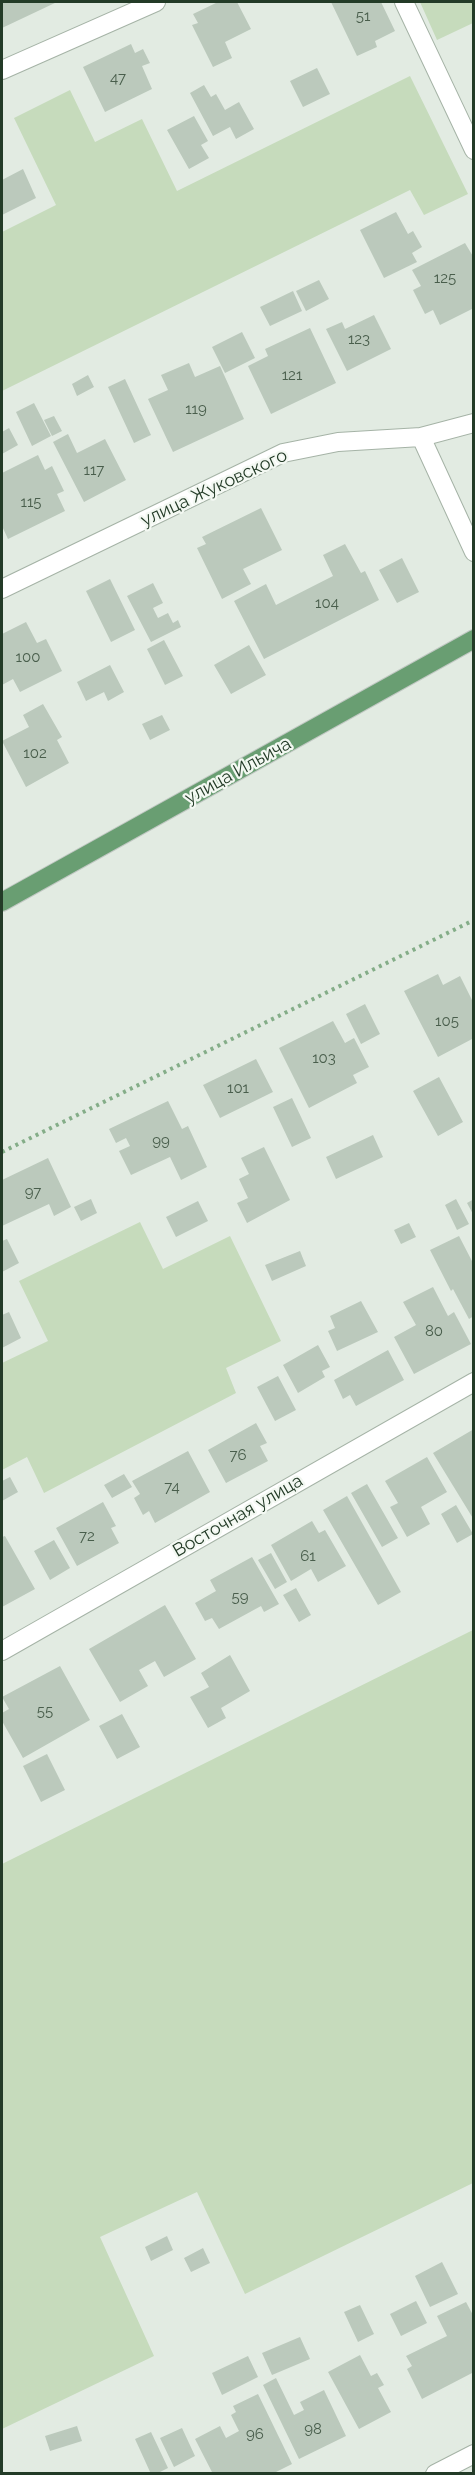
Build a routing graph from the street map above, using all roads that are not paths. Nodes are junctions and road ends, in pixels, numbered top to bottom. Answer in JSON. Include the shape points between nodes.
{"nodes":[{"id":1,"x":156,"y":2,"type":"edge"},
{"id":2,"x":404,"y":2,"type":"edge"},
{"id":3,"x":2,"y":70,"type":"edge"},
{"id":4,"x":474,"y":150,"type":"edge"},
{"id":5,"x":474,"y":423,"type":"edge"},
{"id":6,"x":421,"y":437,"type":"junction"},
{"id":7,"x":474,"y":552,"type":"edge"},
{"id":8,"x":2,"y":589,"type":"edge"},
{"id":9,"x":474,"y":639,"type":"edge"},
{"id":10,"x":2,"y":902,"type":"edge"},
{"id":11,"x":474,"y":1382,"type":"edge"},
{"id":12,"x":2,"y":1651,"type":"edge"},
{"id":13,"x":474,"y":2454,"type":"edge"},
{"id":14,"x":435,"y":2474,"type":"edge"}],
"edges":[{"from":1,"to":3,"type":"street"},
{"from":2,"to":4,"type":"street"},
{"from":5,"to":6,"type":"street","name":"улица Жуковского"},
{"from":6,"to":7,"type":"street"},
{"from":6,"to":8,"type":"street","name":"улица Жуковского","via":[[338,442],[283,453]]},
{"from":9,"to":10,"type":"main road","name":"улица Ильича"},
{"from":11,"to":12,"type":"street","name":"Восточная улица"},
{"from":13,"to":14,"type":"street"}]}
